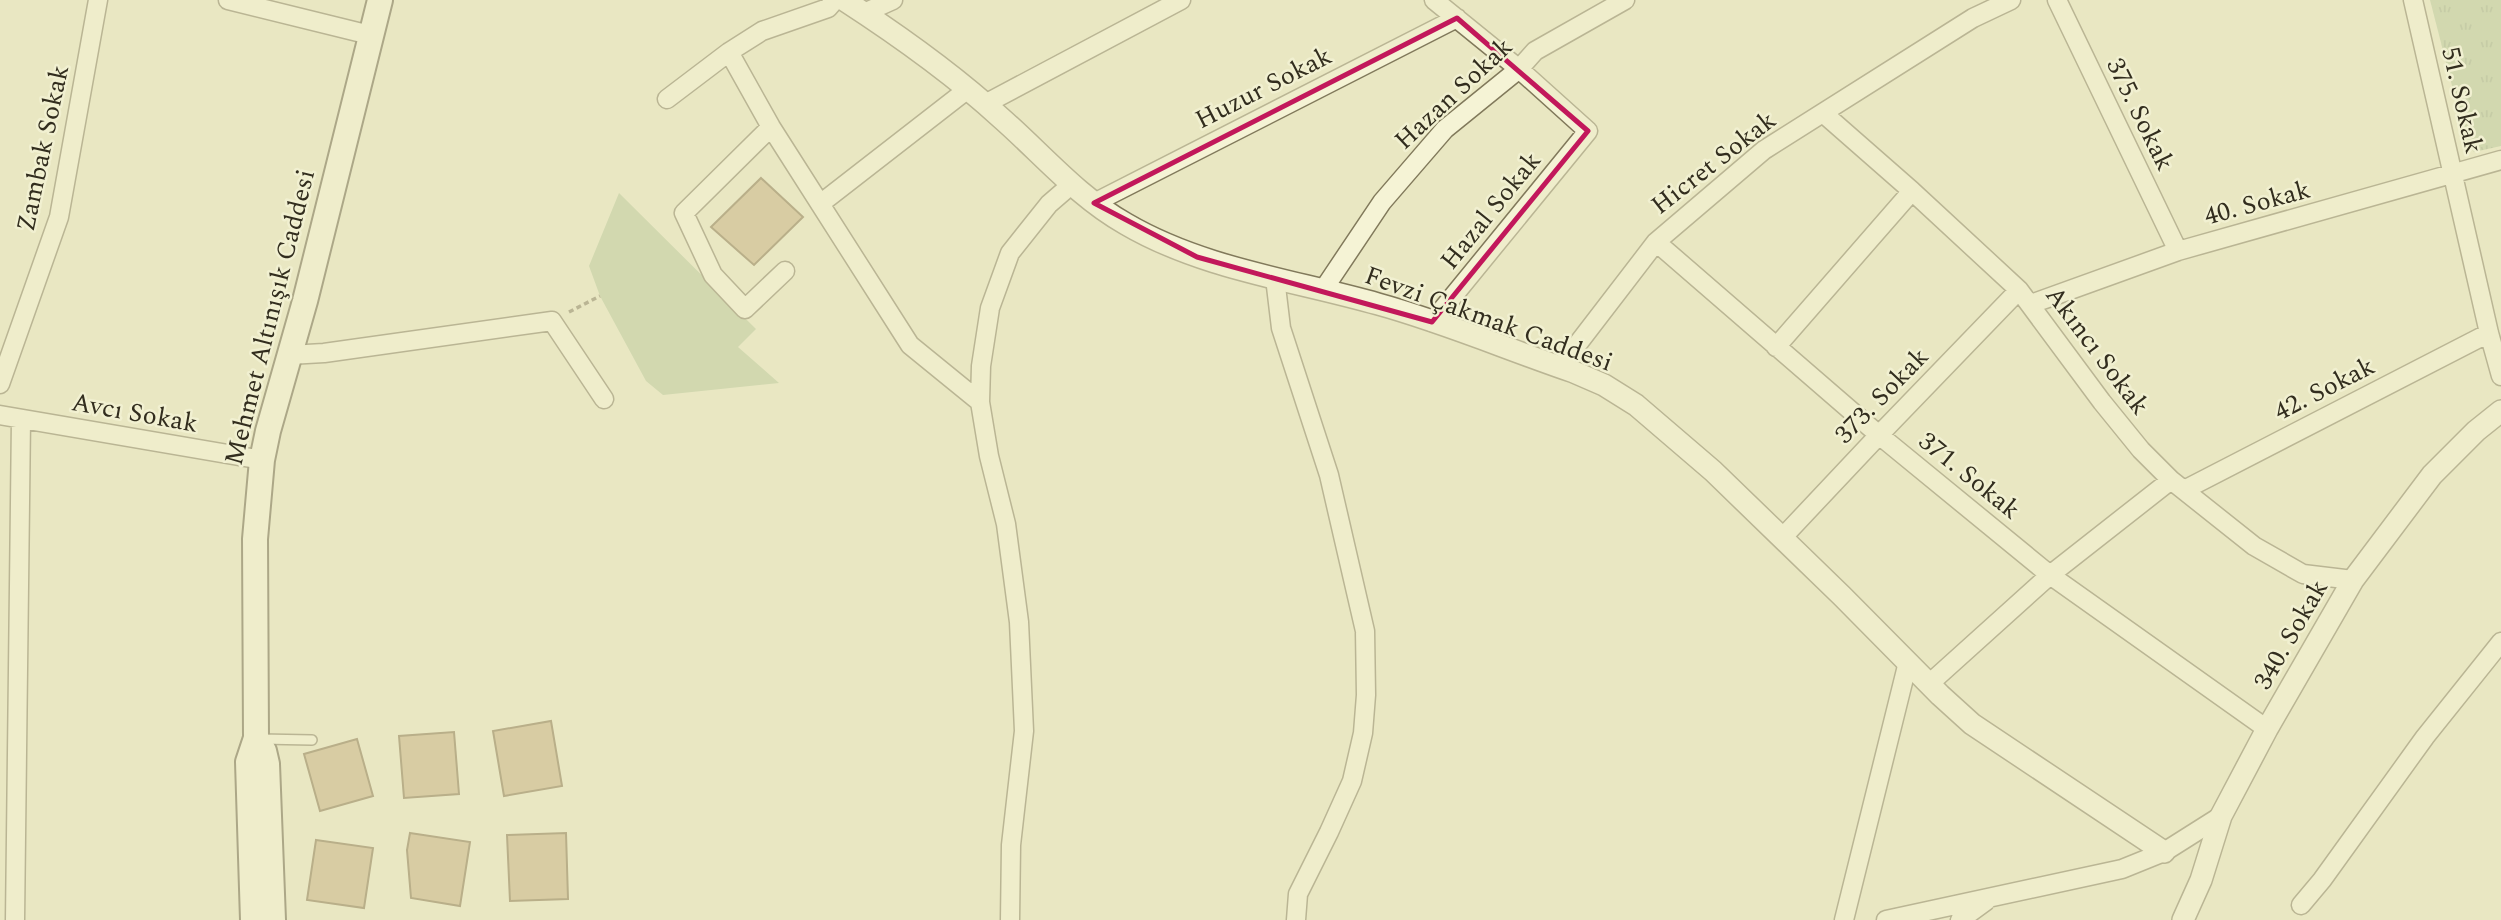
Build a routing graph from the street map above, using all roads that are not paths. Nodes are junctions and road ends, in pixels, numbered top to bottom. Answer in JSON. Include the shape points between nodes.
{"nodes":[{"id":1,"x":97,"y":0,"type":"edge"},
{"id":2,"x":228,"y":0,"type":"edge"},
{"id":3,"x":380,"y":0,"type":"edge"},
{"id":4,"x":835,"y":0,"type":"edge"},
{"id":5,"x":844,"y":0,"type":"edge"},
{"id":6,"x":893,"y":0,"type":"edge"},
{"id":7,"x":1181,"y":0,"type":"edge"},
{"id":8,"x":1434,"y":0,"type":"edge"},
{"id":9,"x":1625,"y":0,"type":"edge"},
{"id":10,"x":2011,"y":0,"type":"edge"},
{"id":11,"x":2057,"y":0,"type":"edge"},
{"id":12,"x":2413,"y":0,"type":"edge"},
{"id":13,"x":864,"y":13,"type":"junction"},
{"id":14,"x":1457,"y":18,"type":"junction"},
{"id":15,"x":370,"y":35,"type":"junction"},
{"id":16,"x":729,"y":52,"type":"junction"},
{"id":17,"x":1519,"y":69,"type":"junction"},
{"id":18,"x":968,"y":89,"type":"junction"},
{"id":19,"x":667,"y":99,"type":"dead end"},
{"id":20,"x":985,"y":104,"type":"junction"},
{"id":21,"x":1823,"y":113,"type":"junction"},
{"id":22,"x":771,"y":127,"type":"junction"},
{"id":23,"x":2501,"y":160,"type":"edge"},
{"id":24,"x":2454,"y":174,"type":"junction"},
{"id":25,"x":1071,"y":184,"type":"junction"},
{"id":26,"x":1912,"y":191,"type":"junction"},
{"id":27,"x":1094,"y":203,"type":"junction"},
{"id":28,"x":820,"y":204,"type":"junction"},
{"id":29,"x":1656,"y":242,"type":"junction"},
{"id":30,"x":2178,"y":251,"type":"junction"},
{"id":31,"x":785,"y":271,"type":"dead end"},
{"id":32,"x":1275,"y":278,"type":"junction"},
{"id":33,"x":1323,"y":290,"type":"junction"},
{"id":34,"x":2025,"y":297,"type":"junction"},
{"id":35,"x":1432,"y":322,"type":"junction"},
{"id":36,"x":2489,"y":333,"type":"junction"},
{"id":37,"x":1776,"y":347,"type":"junction"},
{"id":38,"x":289,"y":355,"type":"junction"},
{"id":39,"x":1560,"y":367,"type":"junction"},
{"id":40,"x":2501,"y":376,"type":"edge"},
{"id":41,"x":0,"y":384,"type":"edge"},
{"id":42,"x":604,"y":400,"type":"dead end"},
{"id":43,"x":980,"y":402,"type":"junction"},
{"id":44,"x":2501,"y":411,"type":"edge"},
{"id":45,"x":0,"y":415,"type":"edge"},
{"id":46,"x":21,"y":419,"type":"junction"},
{"id":47,"x":1879,"y":435,"type":"junction"},
{"id":48,"x":261,"y":460,"type":"junction"},
{"id":49,"x":2178,"y":485,"type":"junction"},
{"id":50,"x":1783,"y":538,"type":"junction"},
{"id":51,"x":2050,"y":575,"type":"junction"},
{"id":52,"x":2353,"y":580,"type":"junction"},
{"id":53,"x":2501,"y":642,"type":"edge"},
{"id":54,"x":1908,"y":662,"type":"junction"},
{"id":55,"x":1929,"y":684,"type":"junction"},
{"id":56,"x":2267,"y":729,"type":"junction"},
{"id":57,"x":256,"y":738,"type":"junction"},
{"id":58,"x":312,"y":740,"type":"dead end"},
{"id":59,"x":2221,"y":816,"type":"junction"},
{"id":60,"x":2164,"y":852,"type":"junction"},
{"id":61,"x":250,"y":855,"type":"junction"},
{"id":62,"x":1992,"y":897,"type":"junction"},
{"id":63,"x":2301,"y":905,"type":"dead end"},
{"id":64,"x":15,"y":920,"type":"edge"},
{"id":65,"x":246,"y":920,"type":"edge"},
{"id":66,"x":253,"y":920,"type":"edge"},
{"id":67,"x":273,"y":920,"type":"edge"},
{"id":68,"x":1010,"y":920,"type":"edge"},
{"id":69,"x":1296,"y":920,"type":"edge"},
{"id":70,"x":1844,"y":920,"type":"edge"},
{"id":71,"x":1886,"y":920,"type":"edge"},
{"id":72,"x":1960,"y":920,"type":"edge"},
{"id":73,"x":2183,"y":920,"type":"edge"}],
"edges":[{"from":1,"to":41,"type":"street","name":"Zambak Sokak","via":[[59,217]]},
{"from":2,"to":15,"type":"street"},
{"from":3,"to":15,"type":"main road","name":"Mehmet Altınışık Caddesi"},
{"from":4,"to":16,"type":"street","via":[[828,8],[762,31]]},
{"from":5,"to":13,"type":"street","name":"Fevzi Çakmak Caddesi"},
{"from":6,"to":13,"type":"street"},
{"from":7,"to":20,"type":"street"},
{"from":8,"to":14,"type":"street"},
{"from":9,"to":17,"type":"street","name":"Hazan Sokak","via":[[1535,51]]},
{"from":10,"to":21,"type":"street","name":"Hicret Sokak","via":[[1973,18]]},
{"from":11,"to":30,"type":"street","name":"375. Sokak"},
{"from":12,"to":24,"type":"street","name":"51. Sokak"},
{"from":13,"to":18,"type":"street","name":"Fevzi Çakmak Caddesi"},
{"from":14,"to":17,"type":"street"},
{"from":14,"to":27,"type":"street","name":"Huzur Sokak"},
{"from":15,"to":38,"type":"main road","name":"Mehmet Altınışık Caddesi"},
{"from":16,"to":19,"type":"street"},
{"from":16,"to":22,"type":"street"},
{"from":17,"to":33,"type":"street","name":"Hazan Sokak","via":[[1444,130],[1381,202]]},
{"from":17,"to":35,"type":"street","name":"Hazal Sokak","via":[[1588,131]]},
{"from":18,"to":20,"type":"street","name":"Fevzi Çakmak Caddesi"},
{"from":18,"to":28,"type":"street"},
{"from":20,"to":25,"type":"street","name":"Fevzi Çakmak Caddesi"},
{"from":21,"to":26,"type":"street","name":"Akıncı Sokak"},
{"from":21,"to":29,"type":"street","name":"Hicret Sokak","via":[[1764,150]]},
{"from":22,"to":28,"type":"street"},
{"from":22,"to":31,"type":"street","via":[[684,213],[713,275],[745,309]]},
{"from":23,"to":24,"type":"street","name":"40. Sokak"},
{"from":24,"to":30,"type":"street","name":"40. Sokak"},
{"from":24,"to":36,"type":"street","name":"51. Sokak"},
{"from":25,"to":27,"type":"street","name":"Fevzi Çakmak Caddesi"},
{"from":25,"to":43,"type":"street","via":[[1010,253],[990,308]]},
{"from":26,"to":34,"type":"street","name":"Akıncı Sokak"},
{"from":26,"to":37,"type":"street"},
{"from":27,"to":32,"type":"street","name":"Fevzi Çakmak Caddesi","via":[[1165,244]]},
{"from":28,"to":43,"type":"street","via":[[910,345]]},
{"from":29,"to":37,"type":"street","name":"371. Sokak"},
{"from":29,"to":39,"type":"street","name":"Hicret Sokak"},
{"from":30,"to":34,"type":"street","name":"40. Sokak"},
{"from":32,"to":33,"type":"street","name":"Fevzi Çakmak Caddesi"},
{"from":32,"to":69,"type":"street","via":[[1282,328],[1329,475],[1364,631],[1366,695],[1352,781],[1297,894]]},
{"from":33,"to":35,"type":"street","name":"Fevzi Çakmak Caddesi"},
{"from":34,"to":47,"type":"street","name":"373. Sokak"},
{"from":34,"to":49,"type":"street","name":"Akıncı Sokak","via":[[2141,450]]},
{"from":35,"to":39,"type":"street","name":"Fevzi Çakmak Caddesi"},
{"from":36,"to":40,"type":"street","name":"51. Sokak"},
{"from":36,"to":49,"type":"street","name":"42. Sokak"},
{"from":37,"to":47,"type":"street","name":"371. Sokak"},
{"from":38,"to":42,"type":"street","via":[[551,321]]},
{"from":38,"to":48,"type":"main road","name":"Mehmet Altınışık Caddesi"},
{"from":39,"to":50,"type":"street","name":"Fevzi Çakmak Caddesi","via":[[1604,385],[1636,405]]},
{"from":43,"to":68,"type":"street","via":[[1006,524],[1019,622],[1024,731],[1011,845]]},
{"from":44,"to":52,"type":"street","name":"340. Sokak","via":[[2432,475]]},
{"from":45,"to":46,"type":"street","name":"Avcı Sokak"},
{"from":46,"to":48,"type":"street","name":"Avcı Sokak"},
{"from":46,"to":64,"type":"street"},
{"from":47,"to":50,"type":"street","name":"373. Sokak"},
{"from":47,"to":51,"type":"street","name":"371. Sokak"},
{"from":48,"to":57,"type":"main road","name":"Mehmet Altınışık Caddesi","via":[[255,539]]},
{"from":49,"to":51,"type":"street","name":"42. Sokak"},
{"from":49,"to":52,"type":"street","name":"Akıncı Sokak","via":[[2254,546],[2304,574]]},
{"from":50,"to":54,"type":"street","name":"Fevzi Çakmak Caddesi"},
{"from":51,"to":55,"type":"street","name":"42. Sokak"},
{"from":51,"to":56,"type":"street","name":"371. Sokak"},
{"from":52,"to":56,"type":"street","name":"340. Sokak"},
{"from":53,"to":63,"type":"street"},
{"from":54,"to":55,"type":"street","name":"Fevzi Çakmak Caddesi"},
{"from":54,"to":70,"type":"street"},
{"from":55,"to":60,"type":"street","name":"Fevzi Çakmak Caddesi","via":[[1972,724]]},
{"from":56,"to":59,"type":"street","name":"340. Sokak"},
{"from":57,"to":58,"type":"lane"},
{"from":57,"to":61,"type":"main road","name":"Mehmet Altınışık Caddesi","via":[[248,762]]},
{"from":57,"to":67,"type":"main road","name":"Mehmet Altınışık Caddesi","via":[[267,764]]},
{"from":59,"to":60,"type":"street"},
{"from":59,"to":73,"type":"street","name":"340. Sokak"},
{"from":60,"to":62,"type":"street","via":[[2122,869]]},
{"from":61,"to":65,"type":"main road"},
{"from":61,"to":66,"type":"main road","name":"Mehmet Altınışık Caddesi"},
{"from":62,"to":71,"type":"street"},
{"from":62,"to":72,"type":"street"}]}
